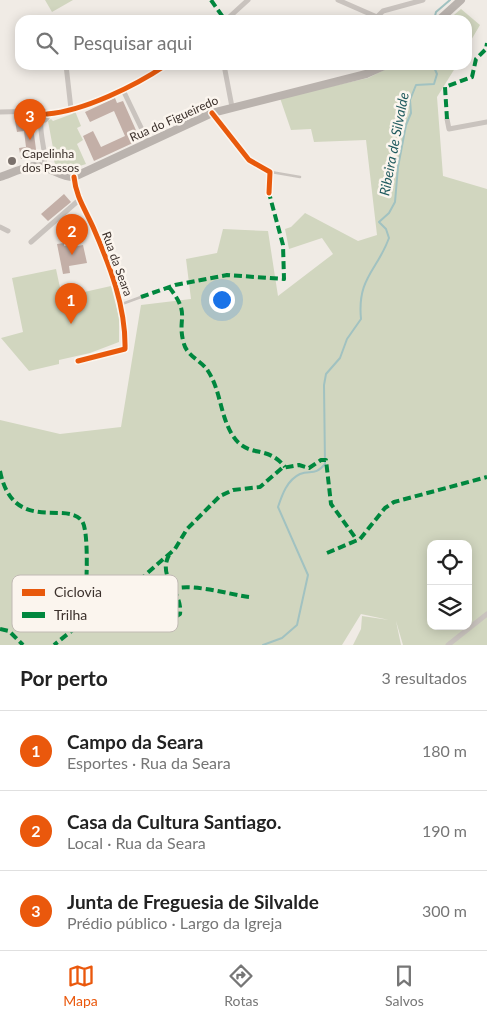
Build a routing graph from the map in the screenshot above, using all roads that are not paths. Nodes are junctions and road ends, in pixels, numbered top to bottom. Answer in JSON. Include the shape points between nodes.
{"nodes":[{"id":1,"x":248,"y":0,"type":"edge"},
{"id":2,"x":338,"y":0,"type":"edge"},
{"id":3,"x":423,"y":0,"type":"edge"},
{"id":4,"x":461,"y":0,"type":"edge"},
{"id":5,"x":232,"y":15,"type":"edge"},
{"id":6,"x":369,"y":15,"type":"edge"},
{"id":7,"x":380,"y":15,"type":"edge"},
{"id":8,"x":445,"y":15,"type":"edge"},
{"id":9,"x":67,"y":70,"type":"edge"},
{"id":10,"x":158,"y":70,"type":"edge"},
{"id":11,"x":225,"y":70,"type":"edge"},
{"id":12,"x":370,"y":70,"type":"edge"},
{"id":13,"x":123,"y":90,"type":"junction"},
{"id":14,"x":232,"y":107,"type":"junction"},
{"id":15,"x":71,"y":109,"type":"junction"},
{"id":16,"x":26,"y":111,"type":"junction"},
{"id":17,"x":0,"y":112,"type":"edge"},
{"id":18,"x":45,"y":113,"type":"junction"},
{"id":19,"x":212,"y":113,"type":"junction"},
{"id":20,"x":40,"y":119,"type":"junction"},
{"id":21,"x":447,"y":119,"type":"dead end"},
{"id":22,"x":487,"y":122,"type":"edge"},
{"id":23,"x":148,"y":142,"type":"junction"},
{"id":24,"x":44,"y":167,"type":"junction"},
{"id":25,"x":270,"y":172,"type":"junction"},
{"id":26,"x":0,"y":177,"type":"edge"},
{"id":27,"x":74,"y":177,"type":"junction"},
{"id":28,"x":300,"y":177,"type":"dead end"},
{"id":29,"x":268,"y":193,"type":"dead end"},
{"id":30,"x":79,"y":200,"type":"junction"},
{"id":31,"x":0,"y":227,"type":"edge"},
{"id":32,"x":8,"y":231,"type":"dead end"},
{"id":33,"x":31,"y":242,"type":"dead end"},
{"id":34,"x":110,"y":242,"type":"dead end"},
{"id":35,"x":100,"y":246,"type":"junction"},
{"id":36,"x":141,"y":297,"type":"dead end"},
{"id":37,"x":122,"y":304,"type":"junction"},
{"id":38,"x":78,"y":361,"type":"dead end"},
{"id":39,"x":487,"y":614,"type":"edge"},
{"id":40,"x":448,"y":645,"type":"edge"}],
"edges":[{"from":1,"to":5,"type":"street"},
{"from":2,"to":6,"type":"street"},
{"from":3,"to":7,"type":"street","via":[[383,11]]},
{"from":4,"to":8,"type":"main road"},
{"from":9,"to":15,"type":"street"},
{"from":10,"to":13,"type":"street"},
{"from":11,"to":14,"type":"street"},
{"from":12,"to":14,"type":"main road","name":"Rua do Figueiredo"},
{"from":13,"to":15,"type":"street"},
{"from":13,"to":23,"type":"street"},
{"from":14,"to":19,"type":"main road","name":"Rua do Figueiredo"},
{"from":15,"to":18,"type":"street"},
{"from":16,"to":17,"type":"street"},
{"from":16,"to":18,"type":"street"},
{"from":16,"to":20,"type":"street"},
{"from":18,"to":20,"type":"street"},
{"from":18,"to":20,"type":"street","via":[[47,118]]},
{"from":19,"to":23,"type":"main road","name":"Rua do Figueiredo"},
{"from":19,"to":25,"type":"street","via":[[249,160]]},
{"from":20,"to":24,"type":"street"},
{"from":21,"to":22,"type":"street","via":[[449,129]]},
{"from":23,"to":27,"type":"main road","name":"Rua do Figueiredo"},
{"from":24,"to":26,"type":"main road","via":[[32,166]]},
{"from":24,"to":27,"type":"main road","via":[[60,175]]},
{"from":25,"to":28,"type":"lane"},
{"from":25,"to":29,"type":"street"},
{"from":27,"to":30,"type":"street","name":"Rua da Seara"},
{"from":30,"to":33,"type":"street"},
{"from":30,"to":35,"type":"street","name":"Rua da Seara"},
{"from":31,"to":32,"type":"street"},
{"from":34,"to":35,"type":"lane"},
{"from":35,"to":37,"type":"street","name":"Rua da Seara"},
{"from":36,"to":37,"type":"lane"},
{"from":37,"to":38,"type":"street","name":"Rua da Seara","via":[[125,349]]},
{"from":39,"to":40,"type":"street"}]}
